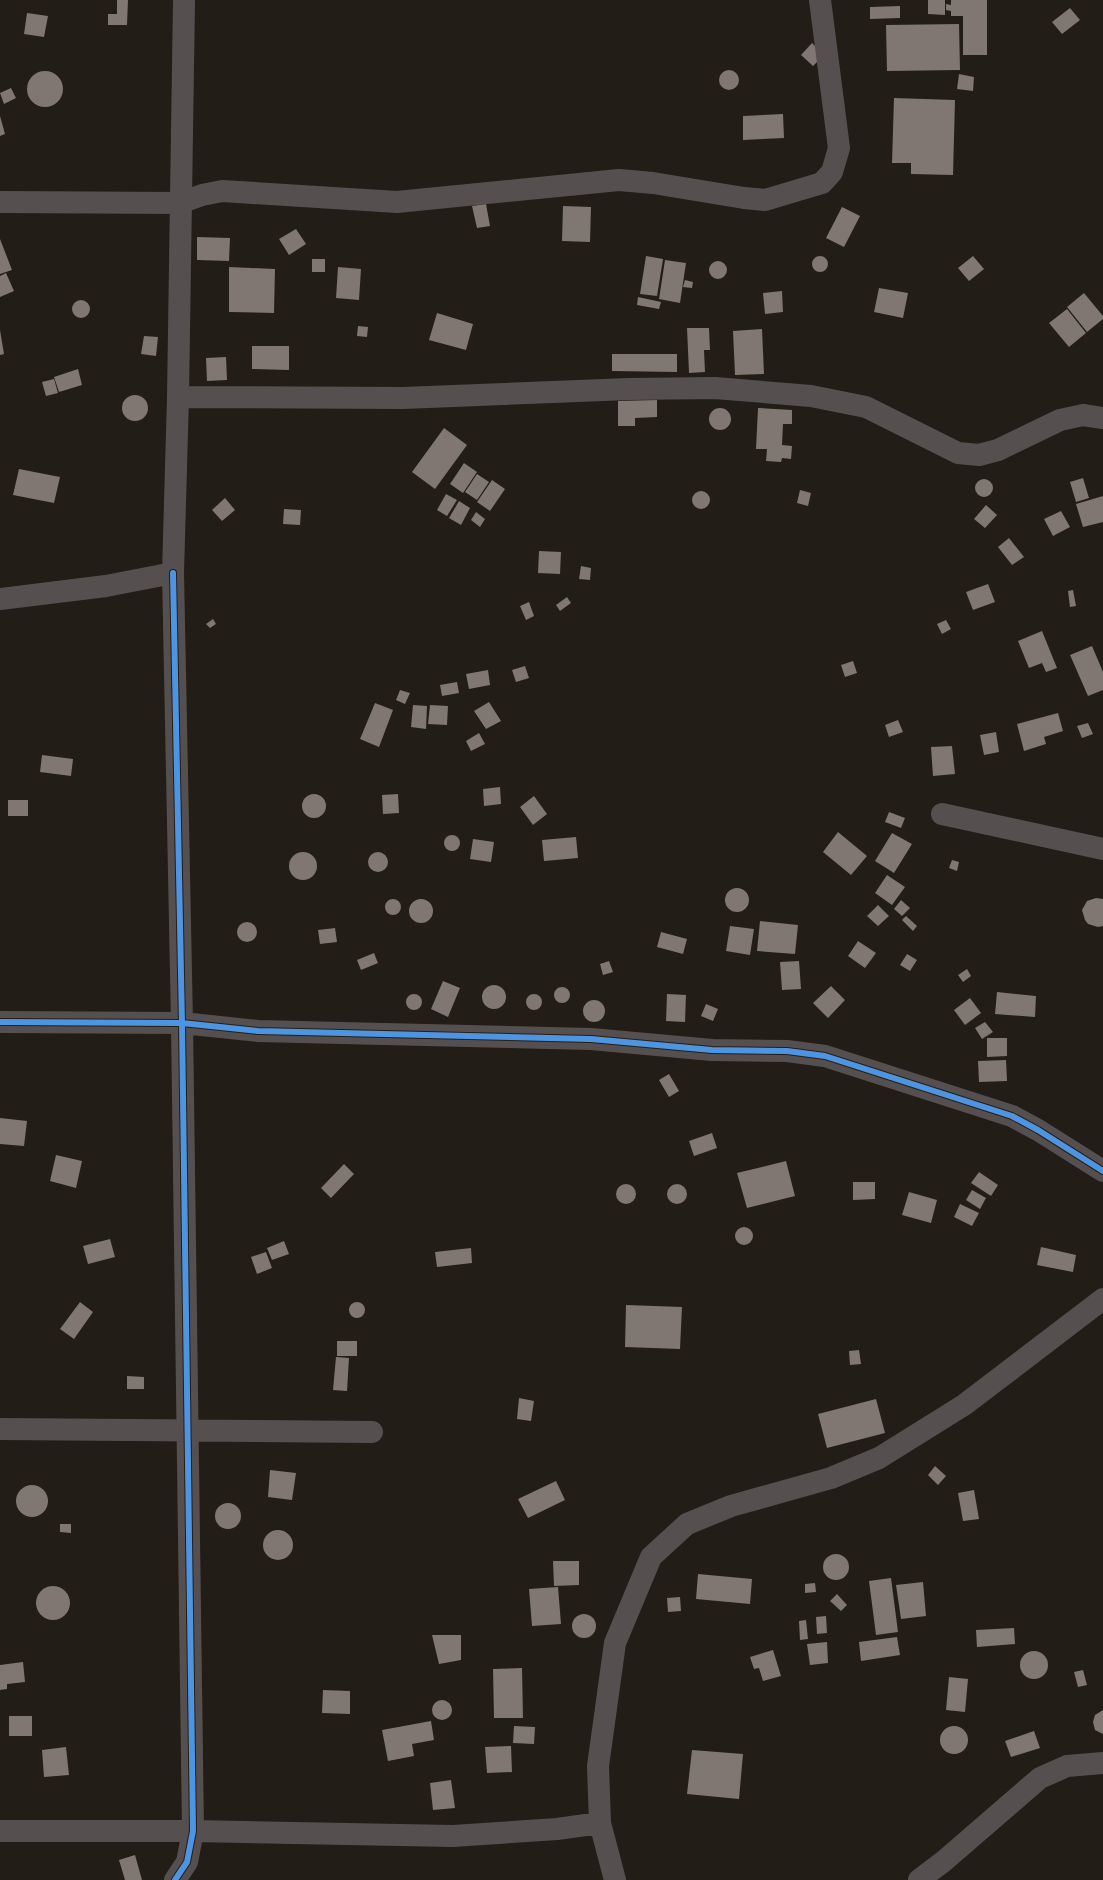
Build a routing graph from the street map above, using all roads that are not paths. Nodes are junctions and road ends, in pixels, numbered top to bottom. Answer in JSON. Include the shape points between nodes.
{"nodes":[{"id":1,"x":184,"y":0,"type":"edge"},
{"id":2,"x":820,"y":0,"type":"edge"},
{"id":3,"x":0,"y":202,"type":"edge"},
{"id":4,"x":180,"y":203,"type":"junction"},
{"id":5,"x":178,"y":398,"type":"junction"},
{"id":6,"x":1103,"y":418,"type":"edge"},
{"id":7,"x":173,"y":573,"type":"junction"},
{"id":8,"x":0,"y":599,"type":"edge"},
{"id":9,"x":942,"y":814,"type":"dead end"},
{"id":10,"x":1103,"y":849,"type":"edge"},
{"id":11,"x":0,"y":1022,"type":"edge"},
{"id":12,"x":182,"y":1022,"type":"junction"},
{"id":13,"x":1103,"y":1171,"type":"edge"},
{"id":14,"x":1103,"y":1299,"type":"edge"},
{"id":15,"x":0,"y":1429,"type":"edge"},
{"id":16,"x":188,"y":1430,"type":"junction"},
{"id":17,"x":372,"y":1432,"type":"dead end"},
{"id":18,"x":1103,"y":1763,"type":"edge"},
{"id":19,"x":600,"y":1823,"type":"junction"},
{"id":20,"x":0,"y":1831,"type":"edge"},
{"id":21,"x":193,"y":1831,"type":"junction"},
{"id":22,"x":175,"y":1880,"type":"edge"},
{"id":23,"x":615,"y":1880,"type":"edge"},
{"id":24,"x":919,"y":1880,"type":"edge"}],
"edges":[{"from":1,"to":4,"type":"street"},
{"from":2,"to":4,"type":"street","via":[[839,148],[832,172],[822,183],[765,200],[619,180],[397,202],[222,191]]},
{"from":3,"to":4,"type":"street"},
{"from":4,"to":5,"type":"street"},
{"from":5,"to":6,"type":"street","via":[[403,398],[715,388],[811,396],[866,407],[958,453],[979,455],[998,450],[1060,420],[1083,415]]},
{"from":5,"to":7,"type":"street"},
{"from":7,"to":8,"type":"street","via":[[106,586]]},
{"from":7,"to":12,"type":"street"},
{"from":9,"to":10,"type":"street"},
{"from":11,"to":12,"type":"street"},
{"from":12,"to":13,"type":"street","via":[[258,1031],[591,1039],[712,1050],[787,1051],[825,1056],[1012,1116]]},
{"from":12,"to":16,"type":"street"},
{"from":14,"to":19,"type":"street","via":[[964,1405],[879,1458],[831,1478],[732,1506],[687,1524],[651,1558],[615,1643],[598,1766]]},
{"from":15,"to":16,"type":"street"},
{"from":16,"to":17,"type":"street"},
{"from":16,"to":21,"type":"street"},
{"from":18,"to":24,"type":"street","via":[[1067,1766],[1040,1778]]},
{"from":19,"to":21,"type":"street","via":[[557,1829],[453,1836]]},
{"from":19,"to":23,"type":"street"},
{"from":20,"to":21,"type":"street"},
{"from":21,"to":22,"type":"street","via":[[187,1862]]}]}
